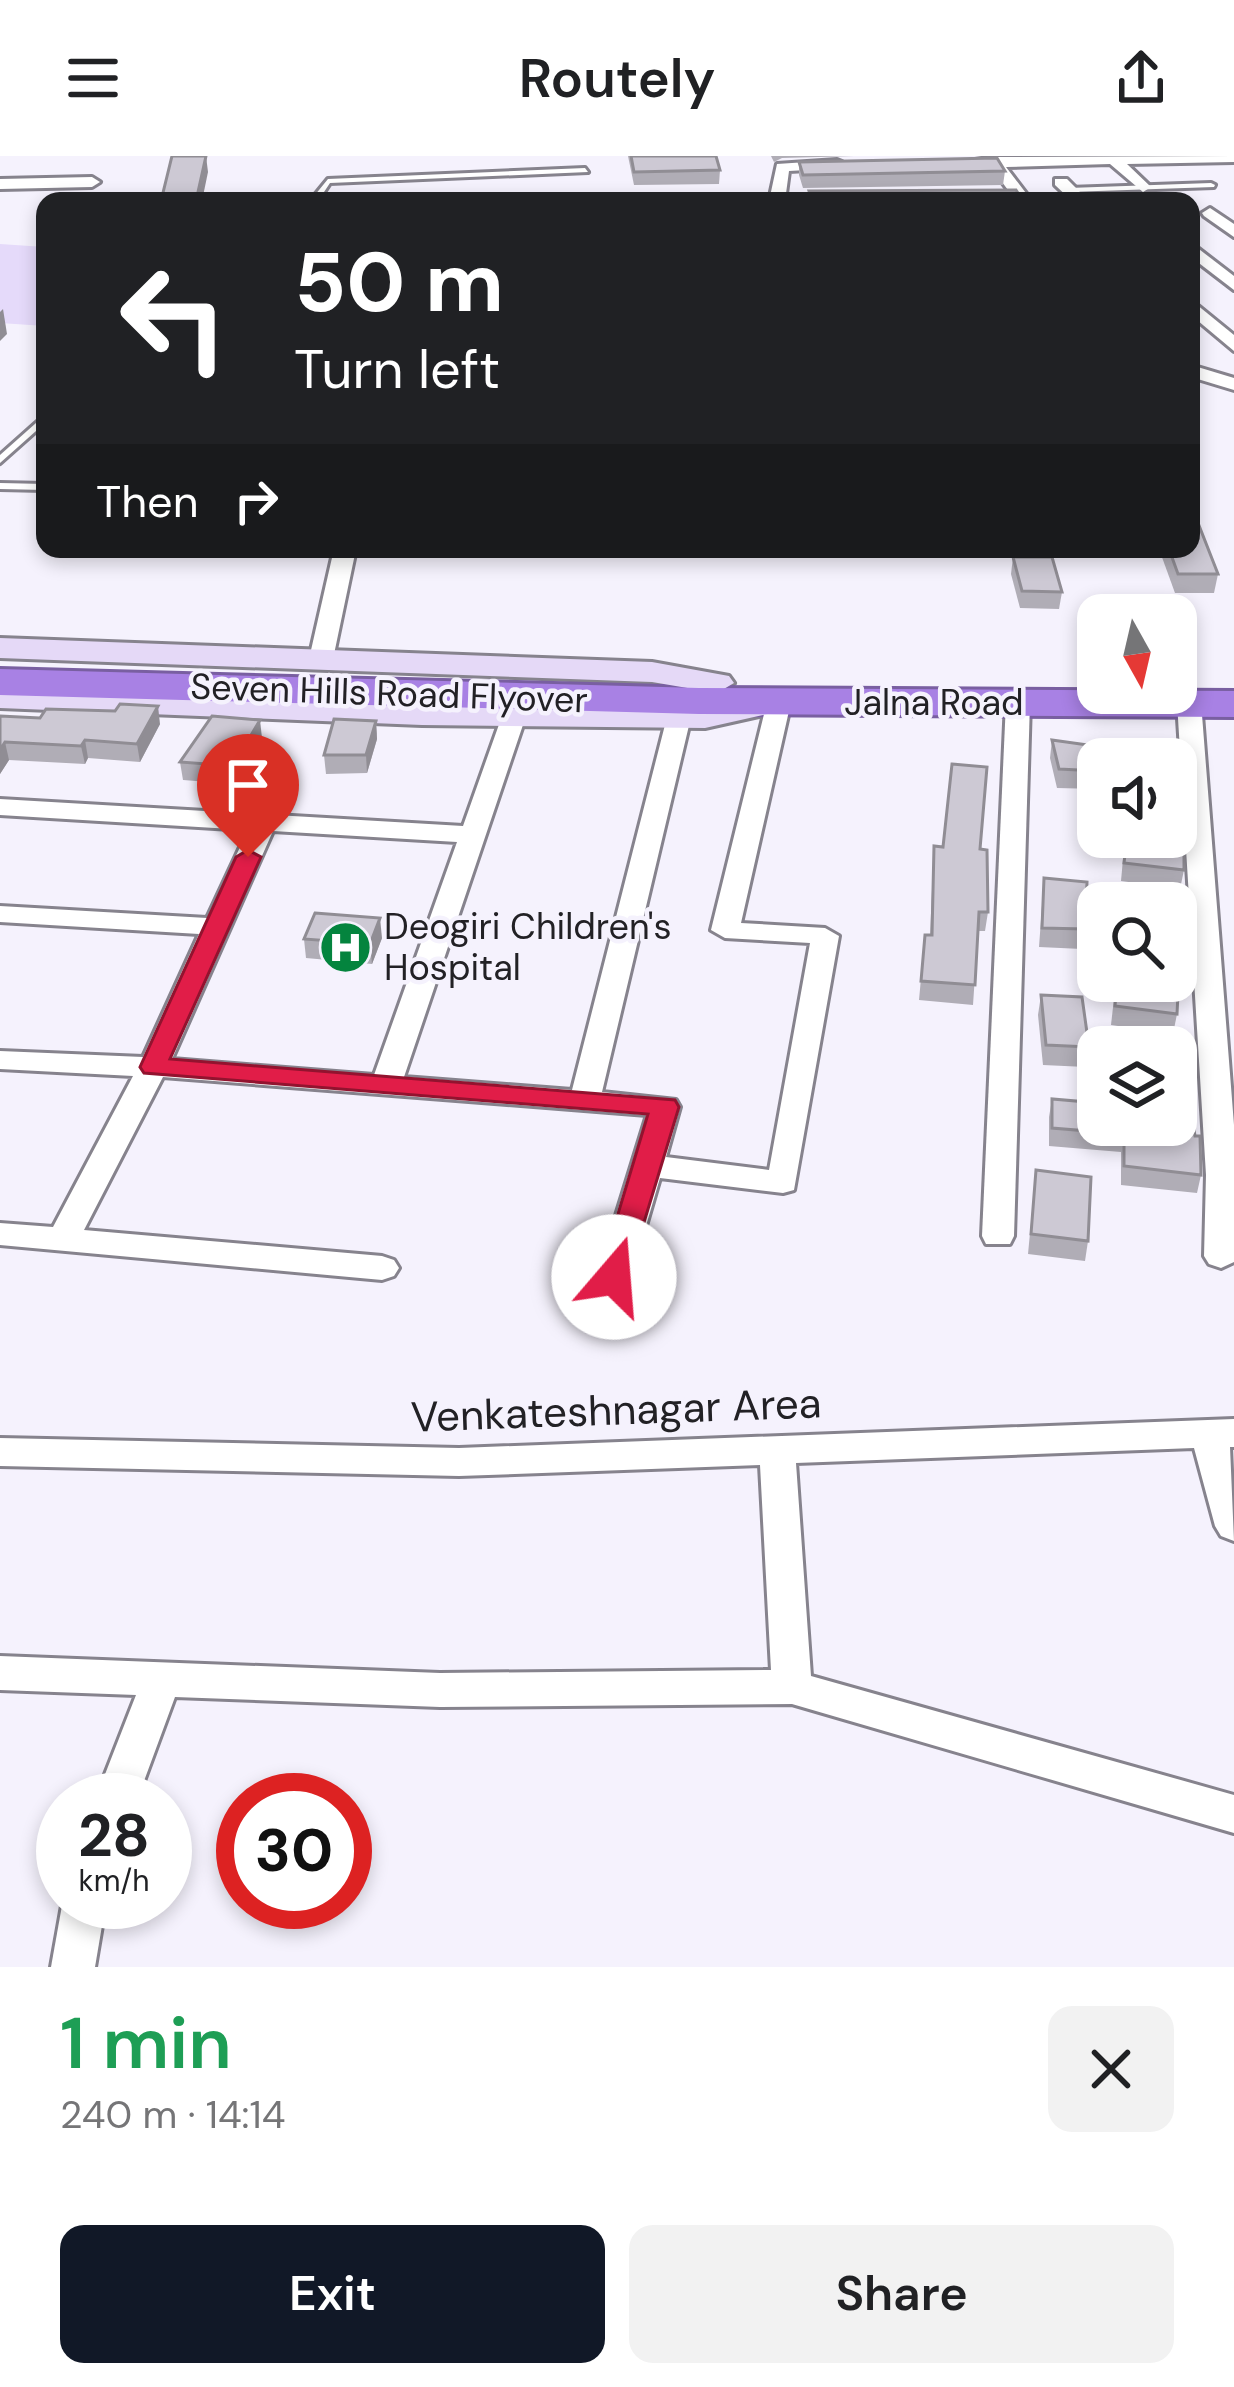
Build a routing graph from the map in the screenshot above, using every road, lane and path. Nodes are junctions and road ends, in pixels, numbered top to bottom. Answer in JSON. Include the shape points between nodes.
{"nodes":[{"id":1,"x":1234,"y":157,"type":"edge"},
{"id":2,"x":1112,"y":158,"type":"edge"},
{"id":3,"x":995,"y":162,"type":"junction"},
{"id":4,"x":939,"y":163,"type":"edge"},
{"id":5,"x":849,"y":165,"type":"edge"},
{"id":6,"x":585,"y":170,"type":"dead end"},
{"id":7,"x":92,"y":182,"type":"dead end"},
{"id":8,"x":0,"y":184,"type":"edge"},
{"id":9,"x":1210,"y":185,"type":"dead end"},
{"id":10,"x":1143,"y":187,"type":"junction"},
{"id":11,"x":1070,"y":191,"type":"edge"},
{"id":12,"x":320,"y":192,"type":"edge"},
{"id":13,"x":778,"y":192,"type":"edge"},
{"id":14,"x":1017,"y":192,"type":"edge"},
{"id":15,"x":1210,"y":213,"type":"dead end"},
{"id":16,"x":1234,"y":232,"type":"edge"},
{"id":17,"x":1224,"y":267,"type":"edge"},
{"id":18,"x":1234,"y":285,"type":"edge"},
{"id":19,"x":1200,"y":313,"type":"edge"},
{"id":20,"x":1234,"y":344,"type":"edge"},
{"id":21,"x":1200,"y":370,"type":"edge"},
{"id":22,"x":1234,"y":371,"type":"edge"},
{"id":23,"x":1200,"y":372,"type":"edge"},
{"id":24,"x":1234,"y":384,"type":"edge"},
{"id":25,"x":36,"y":426,"type":"edge"},
{"id":26,"x":0,"y":460,"type":"edge"},
{"id":27,"x":0,"y":486,"type":"edge"},
{"id":28,"x":36,"y":487,"type":"edge"},
{"id":29,"x":343,"y":558,"type":"edge"},
{"id":30,"x":0,"y":647,"type":"edge"},
{"id":31,"x":321,"y":659,"type":"junction"},
{"id":32,"x":0,"y":664,"type":"edge"},
{"id":33,"x":0,"y":682,"type":"edge"},
{"id":34,"x":1077,"y":686,"type":"edge"},
{"id":35,"x":1234,"y":686,"type":"edge"},
{"id":36,"x":1197,"y":692,"type":"edge"},
{"id":37,"x":1197,"y":697,"type":"edge"},
{"id":38,"x":0,"y":698,"type":"edge"},
{"id":39,"x":1077,"y":699,"type":"edge"},
{"id":40,"x":698,"y":700,"type":"junction"},
{"id":41,"x":779,"y":702,"type":"junction"},
{"id":42,"x":1018,"y":702,"type":"junction"},
{"id":43,"x":1234,"y":704,"type":"edge"},
{"id":44,"x":1184,"y":714,"type":"edge"},
{"id":45,"x":514,"y":716,"type":"junction"},
{"id":46,"x":0,"y":807,"type":"edge"},
{"id":47,"x":264,"y":823,"type":"junction"},
{"id":48,"x":473,"y":835,"type":"junction"},
{"id":49,"x":0,"y":914,"type":"edge"},
{"id":50,"x":217,"y":926,"type":"junction"},
{"id":51,"x":0,"y":1060,"type":"edge"},
{"id":52,"x":153,"y":1067,"type":"junction"},
{"id":53,"x":386,"y":1085,"type":"junction"},
{"id":54,"x":585,"y":1100,"type":"junction"},
{"id":55,"x":650,"y":1166,"type":"junction"},
{"id":56,"x":0,"y":1234,"type":"edge"},
{"id":57,"x":998,"y":1236,"type":"dead end"},
{"id":58,"x":63,"y":1239,"type":"junction"},
{"id":59,"x":1221,"y":1256,"type":"dead end"},
{"id":60,"x":382,"y":1268,"type":"dead end"},
{"id":61,"x":614,"y":1277,"type":"dead end"},
{"id":62,"x":1221,"y":1434,"type":"edge"},
{"id":63,"x":776,"y":1451,"type":"junction"},
{"id":64,"x":0,"y":1452,"type":"edge"},
{"id":65,"x":1234,"y":1526,"type":"edge"},
{"id":66,"x":0,"y":1673,"type":"edge"},
{"id":67,"x":161,"y":1681,"type":"junction"},
{"id":68,"x":792,"y":1687,"type":"junction"},
{"id":69,"x":126,"y":1773,"type":"edge"},
{"id":70,"x":1234,"y":1814,"type":"edge"},
{"id":71,"x":80,"y":1929,"type":"edge"},
{"id":72,"x":74,"y":1967,"type":"edge"}],
"edges":[{"from":1,"to":2,"type":"street"},
{"from":2,"to":3,"type":"street"},
{"from":2,"to":10,"type":"street"},
{"from":3,"to":4,"type":"street"},
{"from":3,"to":14,"type":"street"},
{"from":5,"to":13,"type":"street","via":[[782,166]]},
{"from":6,"to":12,"type":"lane","via":[[328,181]]},
{"from":7,"to":8,"type":"street"},
{"from":9,"to":10,"type":"lane"},
{"from":10,"to":11,"type":"lane"},
{"from":15,"to":16,"type":"street"},
{"from":17,"to":18,"type":"street"},
{"from":19,"to":20,"type":"street"},
{"from":21,"to":22,"type":"street"},
{"from":23,"to":24,"type":"street"},
{"from":25,"to":26,"type":"lane"},
{"from":27,"to":28,"type":"lane"},
{"from":29,"to":31,"type":"street"},
{"from":30,"to":31,"type":"street"},
{"from":31,"to":40,"type":"street","via":[[652,672]]},
{"from":32,"to":40,"type":"highway","name":"Seven Hills Road Flyover","via":[[644,682]]},
{"from":33,"to":40,"type":"highway","name":"Seven Hills Road Flyover"},
{"from":34,"to":40,"type":"highway","name":"Jalna Road"},
{"from":35,"to":36,"type":"highway","name":"Jalna Road"},
{"from":37,"to":43,"type":"highway","name":"Jalna Road"},
{"from":38,"to":45,"type":"street"},
{"from":39,"to":42,"type":"highway","name":"Jalna Road"},
{"from":40,"to":41,"type":"highway","name":"Seven Hills Road Flyover"},
{"from":40,"to":45,"type":"street"},
{"from":40,"to":54,"type":"street"},
{"from":41,"to":42,"type":"highway","name":"Jalna Road"},
{"from":41,"to":55,"type":"street","via":[[725,930],[825,936],[783,1182]]},
{"from":42,"to":57,"type":"street"},
{"from":44,"to":59,"type":"street","via":[[1222,1175]]},
{"from":45,"to":48,"type":"street"},
{"from":46,"to":47,"type":"street"},
{"from":47,"to":48,"type":"street"},
{"from":47,"to":50,"type":"street"},
{"from":48,"to":53,"type":"street"},
{"from":49,"to":50,"type":"street"},
{"from":50,"to":52,"type":"street"},
{"from":51,"to":52,"type":"street"},
{"from":52,"to":53,"type":"street"},
{"from":52,"to":58,"type":"street"},
{"from":53,"to":54,"type":"street"},
{"from":54,"to":55,"type":"street","via":[[665,1107]]},
{"from":55,"to":61,"type":"street"},
{"from":56,"to":58,"type":"street"},
{"from":58,"to":60,"type":"street"},
{"from":62,"to":63,"type":"street","name":"Venkateshnagar Area"},
{"from":62,"to":65,"type":"street"},
{"from":63,"to":64,"type":"street","name":"Venkateshnagar Area","via":[[458,1462]]},
{"from":63,"to":68,"type":"street"},
{"from":66,"to":67,"type":"street"},
{"from":67,"to":68,"type":"street","via":[[440,1690]]},
{"from":67,"to":69,"type":"street"},
{"from":68,"to":70,"type":"street"},
{"from":71,"to":72,"type":"street"}]}
